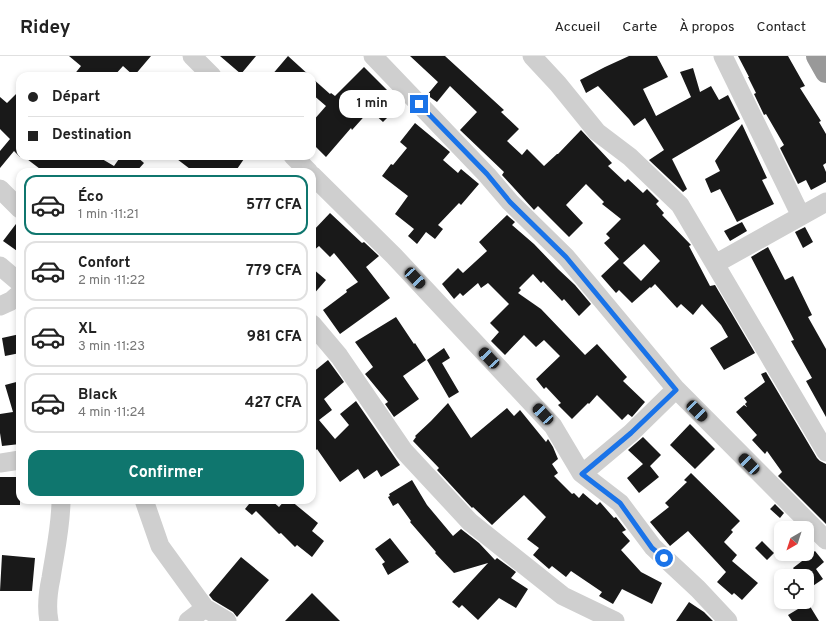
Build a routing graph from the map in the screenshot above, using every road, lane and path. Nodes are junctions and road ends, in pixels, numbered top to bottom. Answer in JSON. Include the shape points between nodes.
{"nodes":[{"id":1,"x":192,"y":56,"type":"edge"},
{"id":2,"x":373,"y":56,"type":"edge"},
{"id":3,"x":532,"y":56,"type":"edge"},
{"id":4,"x":547,"y":56,"type":"edge"},
{"id":5,"x":724,"y":56,"type":"edge"},
{"id":6,"x":817,"y":56,"type":"edge"},
{"id":7,"x":208,"y":72,"type":"edge"},
{"id":8,"x":826,"y":72,"type":"edge"},
{"id":9,"x":558,"y":84,"type":"junction"},
{"id":10,"x":297,"y":160,"type":"edge"},
{"id":11,"x":305,"y":168,"type":"edge"},
{"id":12,"x":316,"y":179,"type":"edge"},
{"id":13,"x":0,"y":189,"type":"edge"},
{"id":14,"x":826,"y":202,"type":"edge"},
{"id":15,"x":16,"y":205,"type":"edge"},
{"id":16,"x":801,"y":216,"type":"junction"},
{"id":17,"x":715,"y":264,"type":"junction"},
{"id":18,"x":0,"y":266,"type":"edge"},
{"id":19,"x":16,"y":280,"type":"edge"},
{"id":20,"x":316,"y":329,"type":"edge"},
{"id":21,"x":676,"y":390,"type":"junction"},
{"id":22,"x":826,"y":452,"type":"edge"},
{"id":23,"x":16,"y":461,"type":"edge"},
{"id":24,"x":0,"y":463,"type":"edge"},
{"id":25,"x":582,"y":474,"type":"junction"},
{"id":26,"x":61,"y":504,"type":"edge"},
{"id":27,"x":145,"y":504,"type":"edge"},
{"id":28,"x":826,"y":540,"type":"edge"},
{"id":29,"x":204,"y":608,"type":"junction"},
{"id":30,"x":49,"y":621,"type":"edge"},
{"id":31,"x":188,"y":621,"type":"edge"},
{"id":32,"x":227,"y":621,"type":"edge"},
{"id":33,"x":615,"y":621,"type":"edge"},
{"id":34,"x":728,"y":621,"type":"edge"}],
"edges":[{"from":1,"to":7,"type":"street"},
{"from":2,"to":21,"type":"street","via":[[487,174],[510,202],[566,257]]},
{"from":3,"to":9,"type":"street"},
{"from":4,"to":9,"type":"street"},
{"from":5,"to":16,"type":"street"},
{"from":6,"to":8,"type":"highway"},
{"from":9,"to":17,"type":"street","via":[[597,132],[630,157],[680,205]]},
{"from":10,"to":11,"type":"street"},
{"from":12,"to":25,"type":"street","via":[[394,256],[553,426]]},
{"from":13,"to":15,"type":"street"},
{"from":14,"to":16,"type":"street"},
{"from":16,"to":17,"type":"street"},
{"from":17,"to":22,"type":"street"},
{"from":18,"to":19,"type":"street"},
{"from":20,"to":33,"type":"street","via":[[339,356],[404,451],[470,522],[563,596]]},
{"from":21,"to":25,"type":"street","via":[[631,433]]},
{"from":21,"to":28,"type":"street"},
{"from":23,"to":24,"type":"street"},
{"from":25,"to":34,"type":"street","via":[[620,503],[652,548],[698,589]]},
{"from":26,"to":30,"type":"street","via":[[48,593]]},
{"from":27,"to":29,"type":"street","via":[[160,546]]},
{"from":29,"to":31,"type":"street"},
{"from":29,"to":32,"type":"street"}]}
